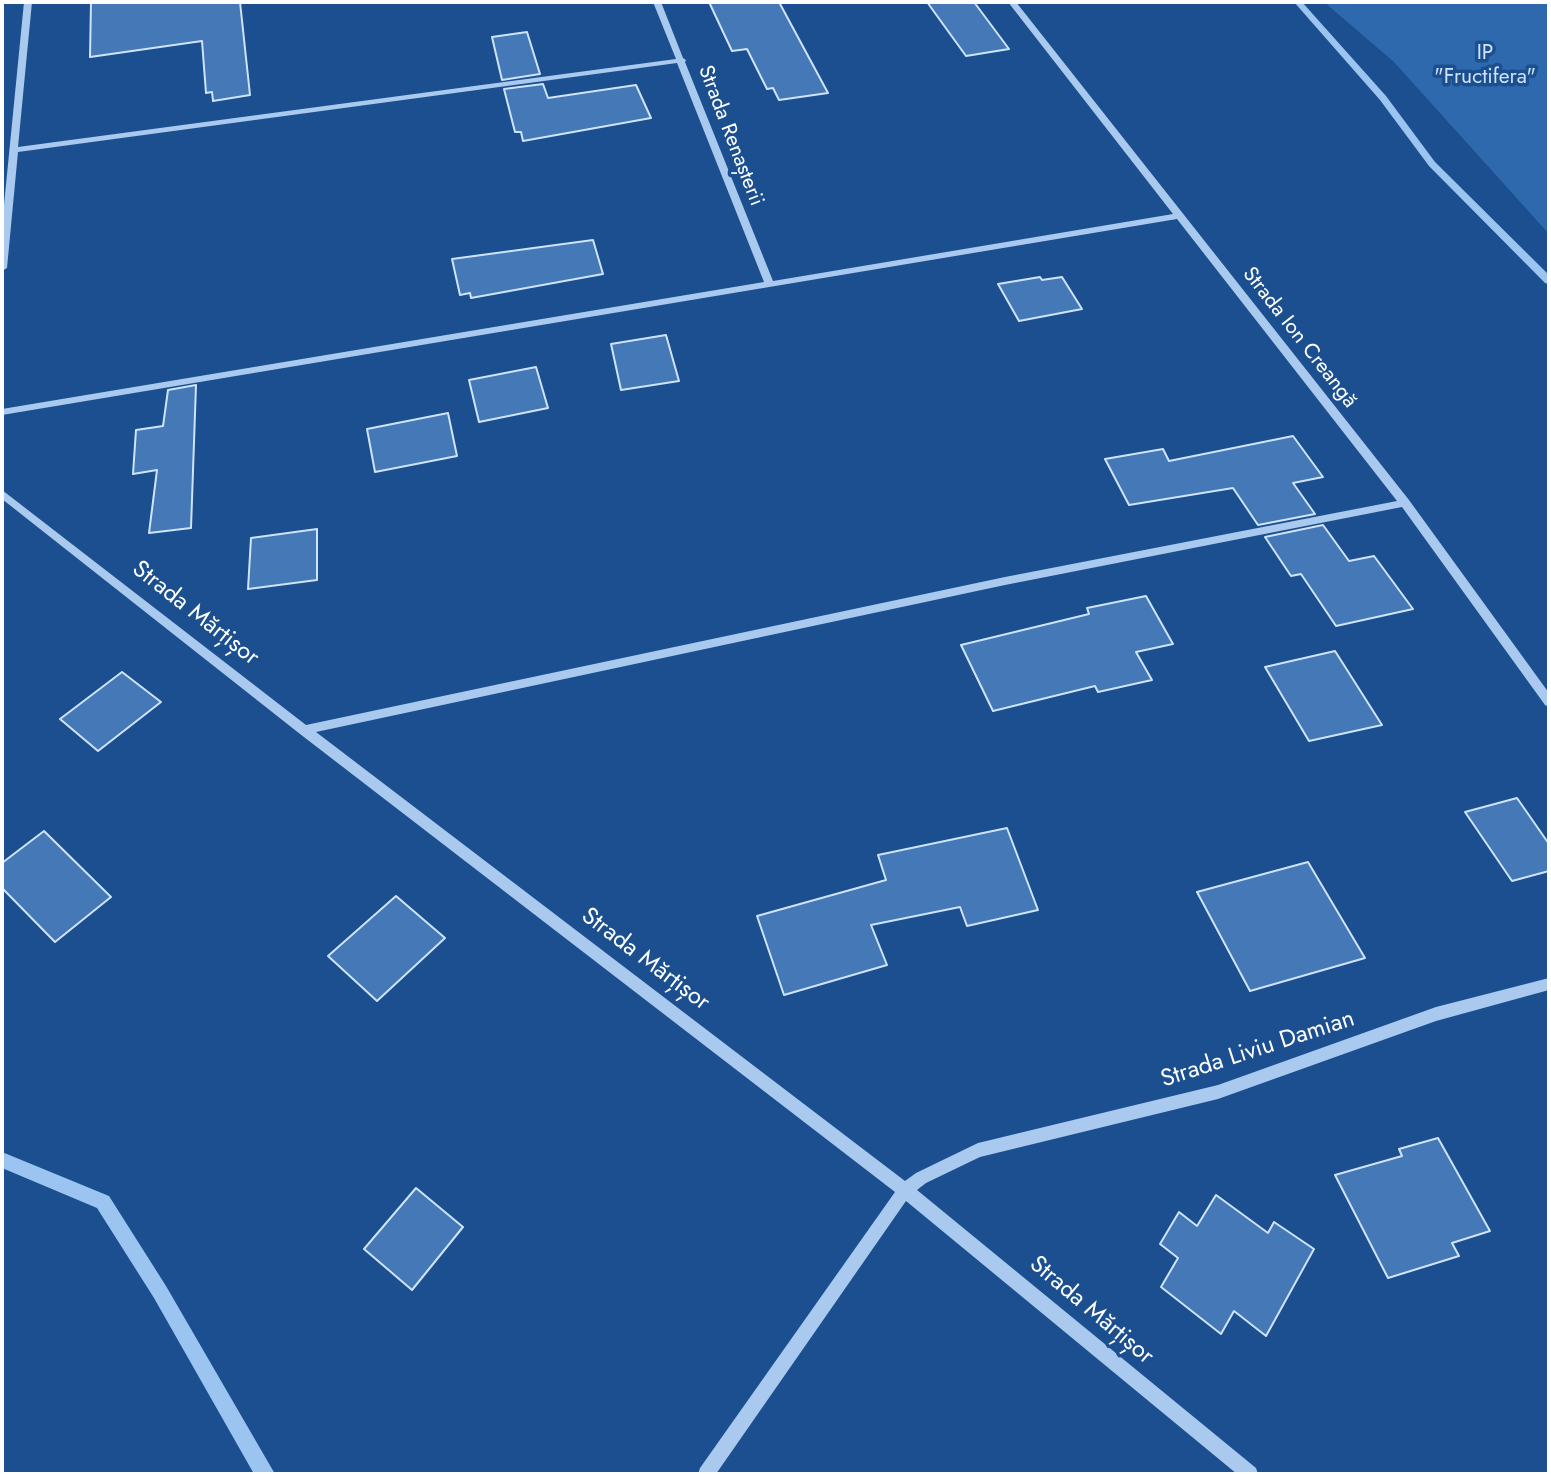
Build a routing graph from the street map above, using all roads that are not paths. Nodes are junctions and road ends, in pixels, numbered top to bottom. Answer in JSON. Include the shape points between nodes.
{"nodes":[{"id":1,"x":28,"y":2,"type":"edge"},
{"id":2,"x":657,"y":2,"type":"edge"},
{"id":3,"x":1012,"y":2,"type":"edge"},
{"id":4,"x":682,"y":60,"type":"junction"},
{"id":5,"x":13,"y":150,"type":"junction"},
{"id":6,"x":1177,"y":216,"type":"junction"},
{"id":7,"x":2,"y":268,"type":"edge"},
{"id":8,"x":769,"y":284,"type":"junction"},
{"id":9,"x":2,"y":412,"type":"edge"},
{"id":10,"x":2,"y":494,"type":"edge"},
{"id":11,"x":1405,"y":503,"type":"junction"},
{"id":12,"x":1549,"y":702,"type":"edge"},
{"id":13,"x":304,"y":730,"type":"junction"},
{"id":14,"x":1549,"y":984,"type":"edge"},
{"id":15,"x":905,"y":1190,"type":"junction"},
{"id":16,"x":706,"y":1474,"type":"edge"},
{"id":17,"x":1250,"y":1474,"type":"edge"}],
"edges":[{"from":1,"to":5,"type":"street"},
{"from":2,"to":4,"type":"street","name":"Strada Renașterii"},
{"from":3,"to":6,"type":"street","name":"Strada Ion Creangă"},
{"from":4,"to":5,"type":"street"},
{"from":4,"to":8,"type":"street","name":"Strada Renașterii"},
{"from":5,"to":7,"type":"street"},
{"from":6,"to":8,"type":"street"},
{"from":6,"to":11,"type":"street","name":"Strada Ion Creangă"},
{"from":8,"to":9,"type":"street"},
{"from":10,"to":13,"type":"street","name":"Strada Mărțișor"},
{"from":11,"to":12,"type":"street","name":"Strada Ion Creangă"},
{"from":11,"to":13,"type":"street","via":[[1005,581]]},
{"from":13,"to":15,"type":"street","name":"Strada Mărțișor"},
{"from":14,"to":15,"type":"street","name":"Strada Liviu Damian","via":[[1436,1014],[1218,1092],[978,1150]]},
{"from":15,"to":16,"type":"street"},
{"from":15,"to":17,"type":"street","name":"Strada Mărțișor"}]}
